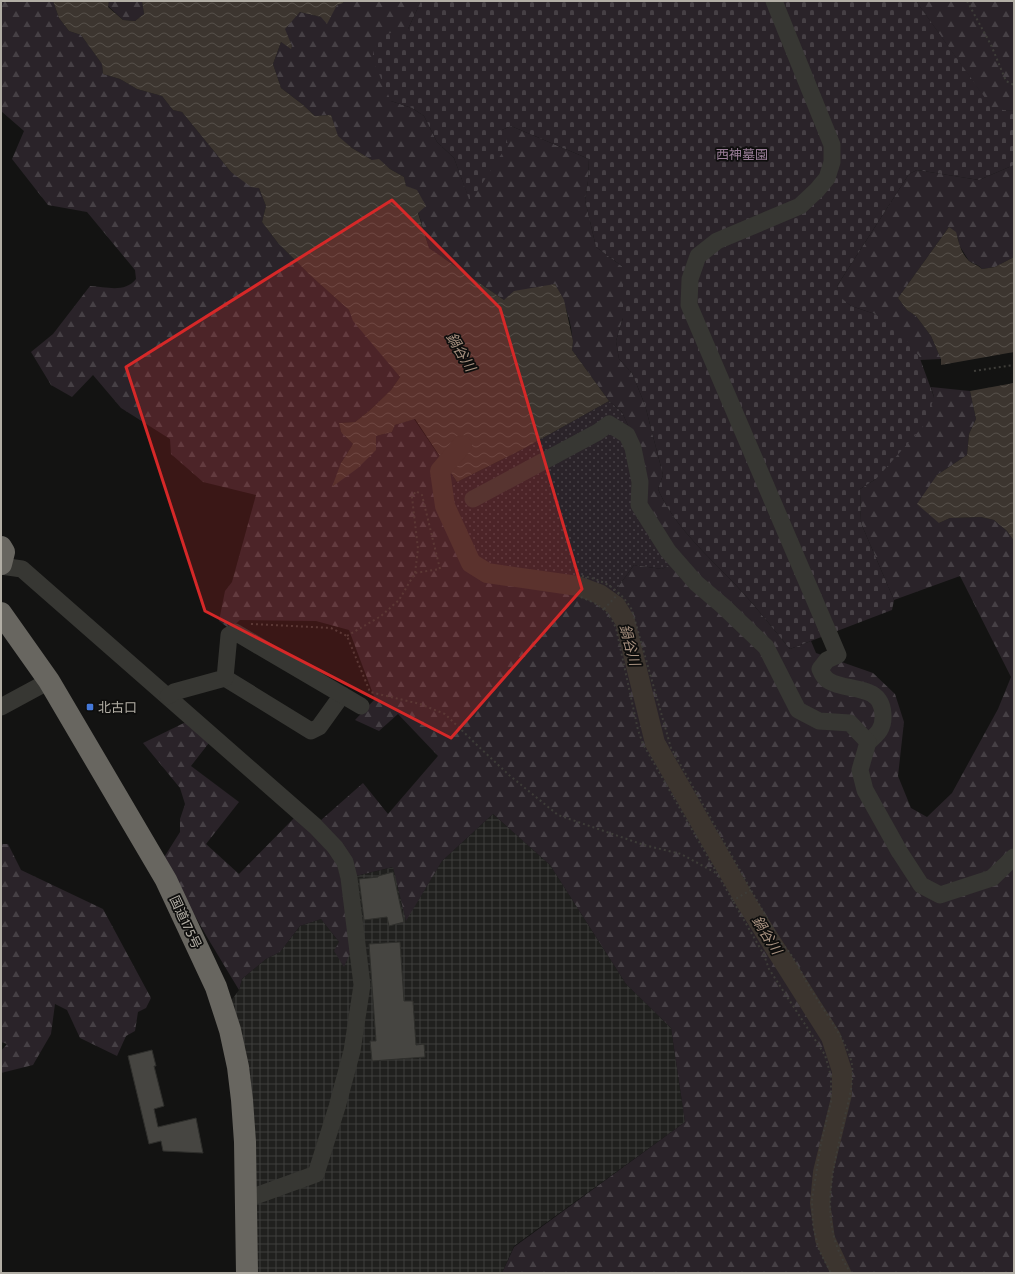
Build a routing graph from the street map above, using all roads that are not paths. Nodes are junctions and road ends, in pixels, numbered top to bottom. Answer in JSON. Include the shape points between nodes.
{"nodes":[{"id":1,"x":774,"y":1,"type":"edge"},
{"id":2,"x":473,"y":499,"type":"dead end"},
{"id":3,"x":1,"y":547,"type":"edge"},
{"id":4,"x":1,"y":565,"type":"edge"},
{"id":5,"x":1,"y":613,"type":"edge"},
{"id":6,"x":225,"y":678,"type":"junction"},
{"id":7,"x":49,"y":681,"type":"junction"},
{"id":8,"x":342,"y":695,"type":"junction"},
{"id":9,"x":168,"y":696,"type":"junction"},
{"id":10,"x":361,"y":706,"type":"dead end"},
{"id":11,"x":1,"y":707,"type":"edge"},
{"id":12,"x":868,"y":742,"type":"junction"},
{"id":13,"x":1014,"y":857,"type":"edge"},
{"id":14,"x":247,"y":1199,"type":"junction"},
{"id":15,"x":247,"y":1273,"type":"edge"}],
"edges":[{"from":1,"to":12,"type":"street","via":[[832,145],[832,162],[827,178],[800,206],[717,241],[698,256],[690,279],[689,304],[838,655],[827,660],[820,669],[830,682],[867,691],[877,698],[883,709],[884,722],[879,733]]},
{"from":2,"to":12,"type":"street","via":[[609,424],[627,435],[633,448],[640,482],[639,505],[668,551],[696,582],[766,647],[798,710],[819,721],[850,723]]},
{"from":3,"to":4,"type":"highway","via":[[4,552]]},
{"from":4,"to":9,"type":"street","via":[[22,569]]},
{"from":5,"to":7,"type":"highway","name":"国道175号"},
{"from":6,"to":8,"type":"street","via":[[311,731],[319,727]]},
{"from":6,"to":8,"type":"street","via":[[229,635],[235,632]]},
{"from":6,"to":9,"type":"street","via":[[174,692]]},
{"from":7,"to":11,"type":"street"},
{"from":7,"to":14,"type":"highway","name":"国道175号","via":[[166,880],[216,987],[230,1030],[238,1067]]},
{"from":8,"to":10,"type":"street"},
{"from":9,"to":14,"type":"street","via":[[316,826],[345,862],[349,878],[362,985],[352,1051],[316,1174]]},
{"from":12,"to":13,"type":"street","via":[[860,770],[865,790],[921,886],[940,895],[992,878]]},
{"from":14,"to":15,"type":"highway","name":"国道175号"}]}
